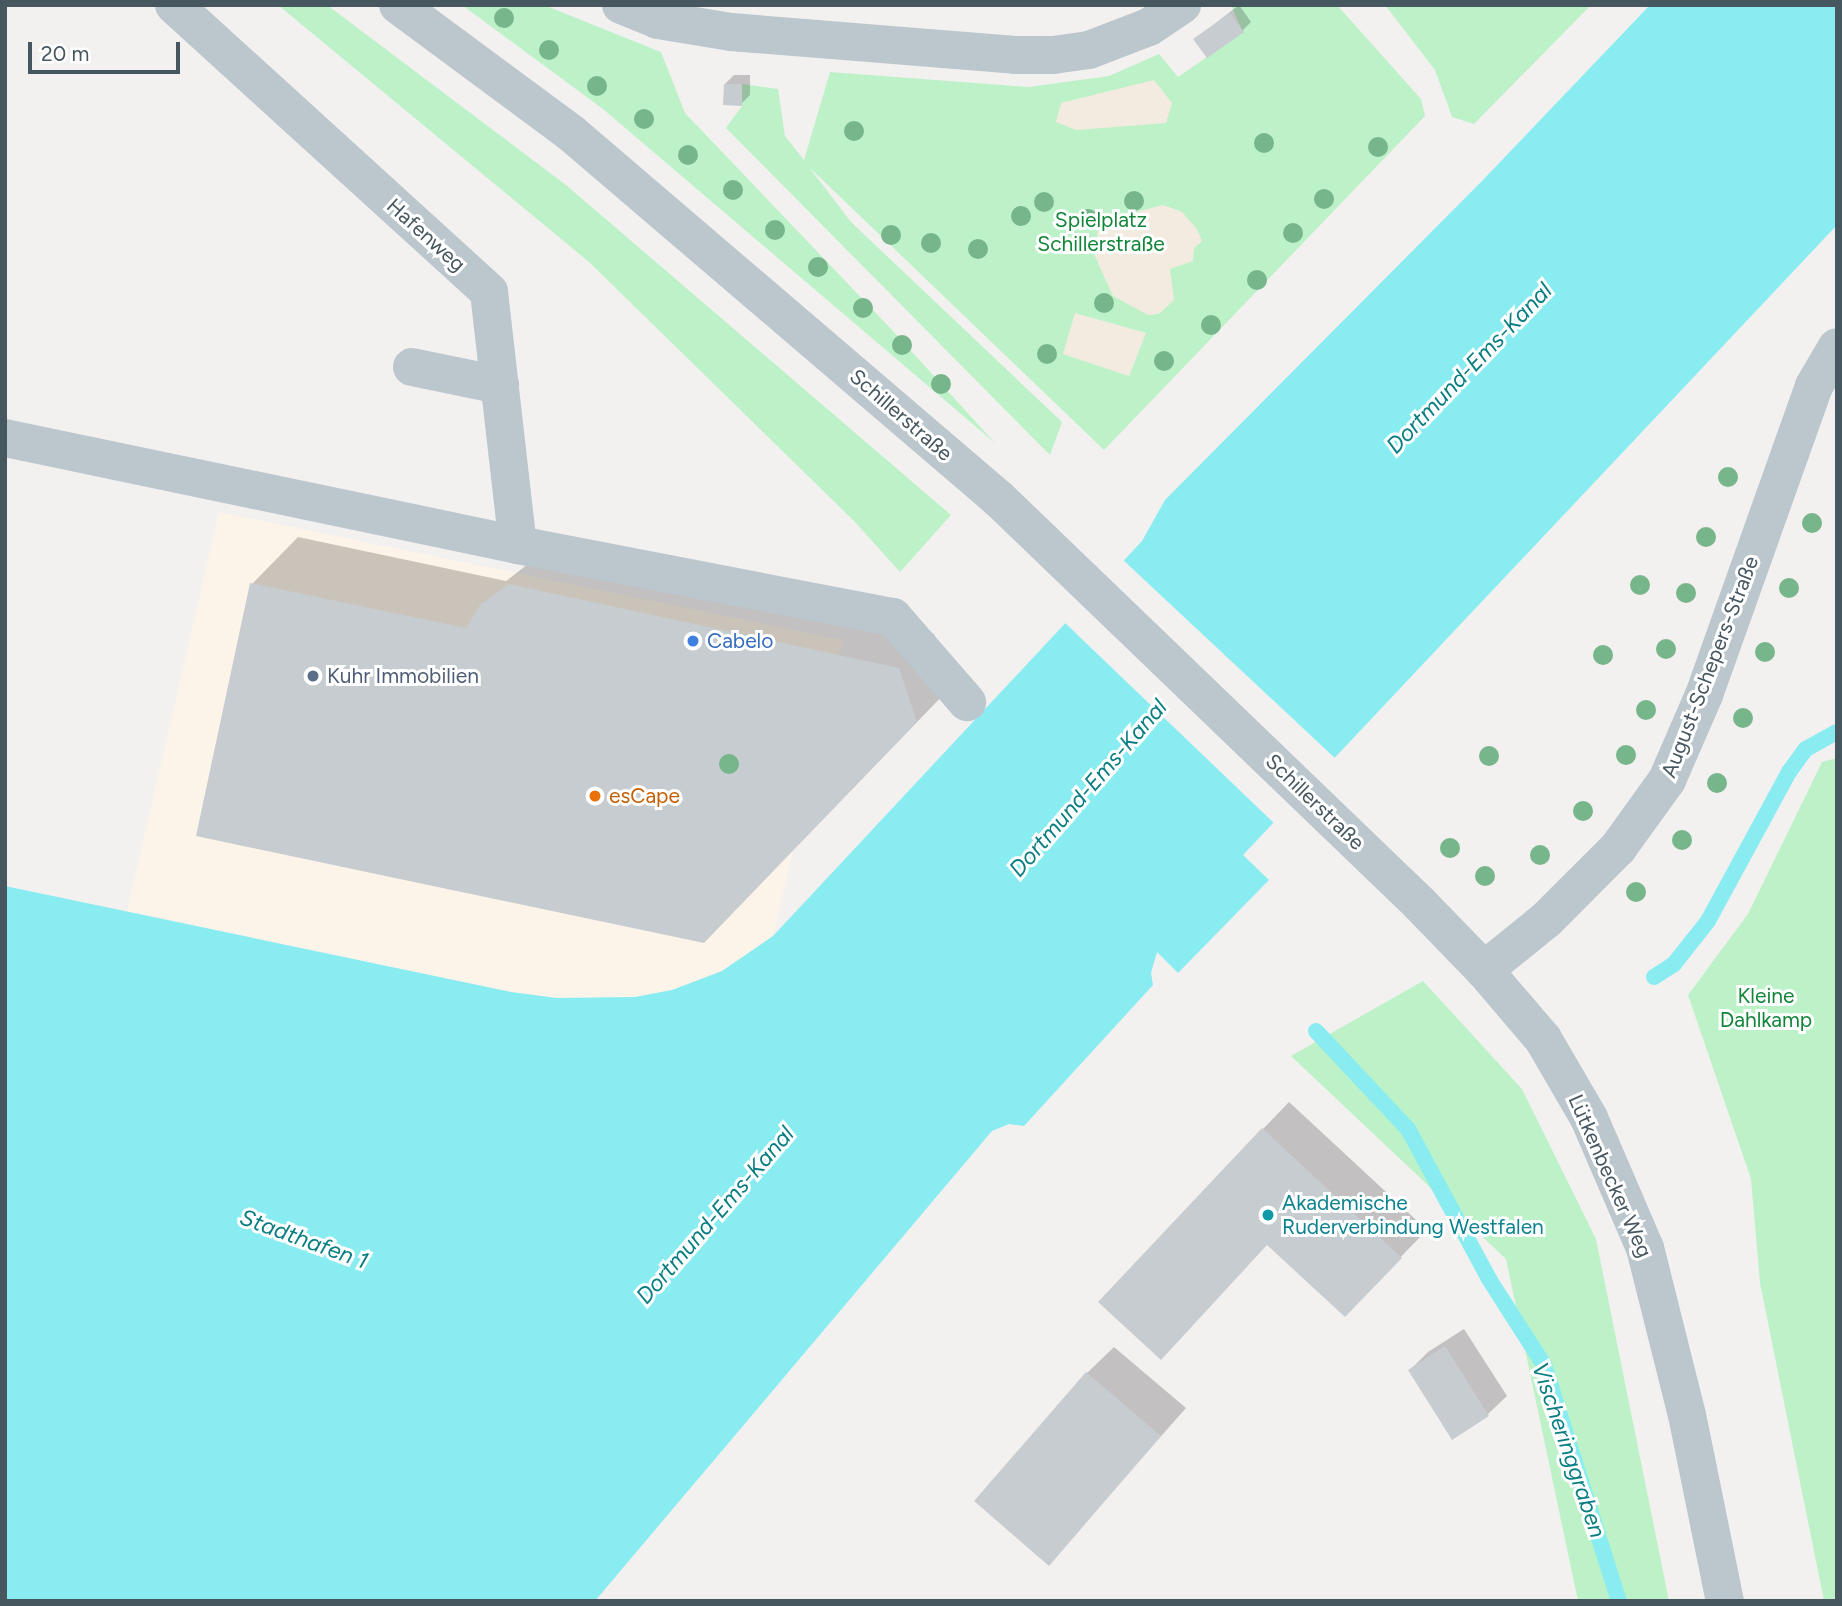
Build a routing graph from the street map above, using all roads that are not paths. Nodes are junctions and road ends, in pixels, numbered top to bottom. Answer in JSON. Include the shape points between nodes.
{"nodes":[{"id":1,"x":174,"y":5,"type":"edge"},
{"id":2,"x":398,"y":5,"type":"edge"},
{"id":3,"x":621,"y":5,"type":"edge"},
{"id":4,"x":1182,"y":5,"type":"edge"},
{"id":5,"x":659,"y":13,"type":"edge"},
{"id":6,"x":1837,"y":347,"type":"edge"},
{"id":7,"x":412,"y":367,"type":"dead end"},
{"id":8,"x":500,"y":385,"type":"junction"},
{"id":9,"x":5,"y":438,"type":"edge"},
{"id":10,"x":518,"y":545,"type":"junction"},
{"id":11,"x":967,"y":702,"type":"dead end"},
{"id":12,"x":1374,"y":859,"type":"joint"},
{"id":13,"x":1484,"y":970,"type":"junction"},
{"id":14,"x":1725,"y":1601,"type":"edge"}],
"edges":[{"from":1,"to":8,"type":"street","name":"Hafenweg","via":[[489,292]]},
{"from":2,"to":12,"type":"street","name":"Schillerstraße","via":[[571,133],[989,490]]},
{"from":3,"to":5,"type":"street"},
{"from":4,"to":5,"type":"street","via":[[1121,40],[1053,55],[731,33]]},
{"from":6,"to":13,"type":"street","name":"August-Schepers-Straße","via":[[1814,386],[1704,695],[1667,780],[1618,848],[1546,920]]},
{"from":7,"to":8,"type":"street"},
{"from":8,"to":10,"type":"street","name":"Hafenweg"},
{"from":9,"to":10,"type":"street"},
{"from":10,"to":11,"type":"street","via":[[893,617]]},
{"from":12,"to":13,"type":"street","name":"Lütkenbecker Weg"},
{"from":13,"to":14,"type":"street","name":"Lütkenbecker Weg","via":[[1543,1039],[1590,1118],[1645,1248],[1687,1415]]}]}
